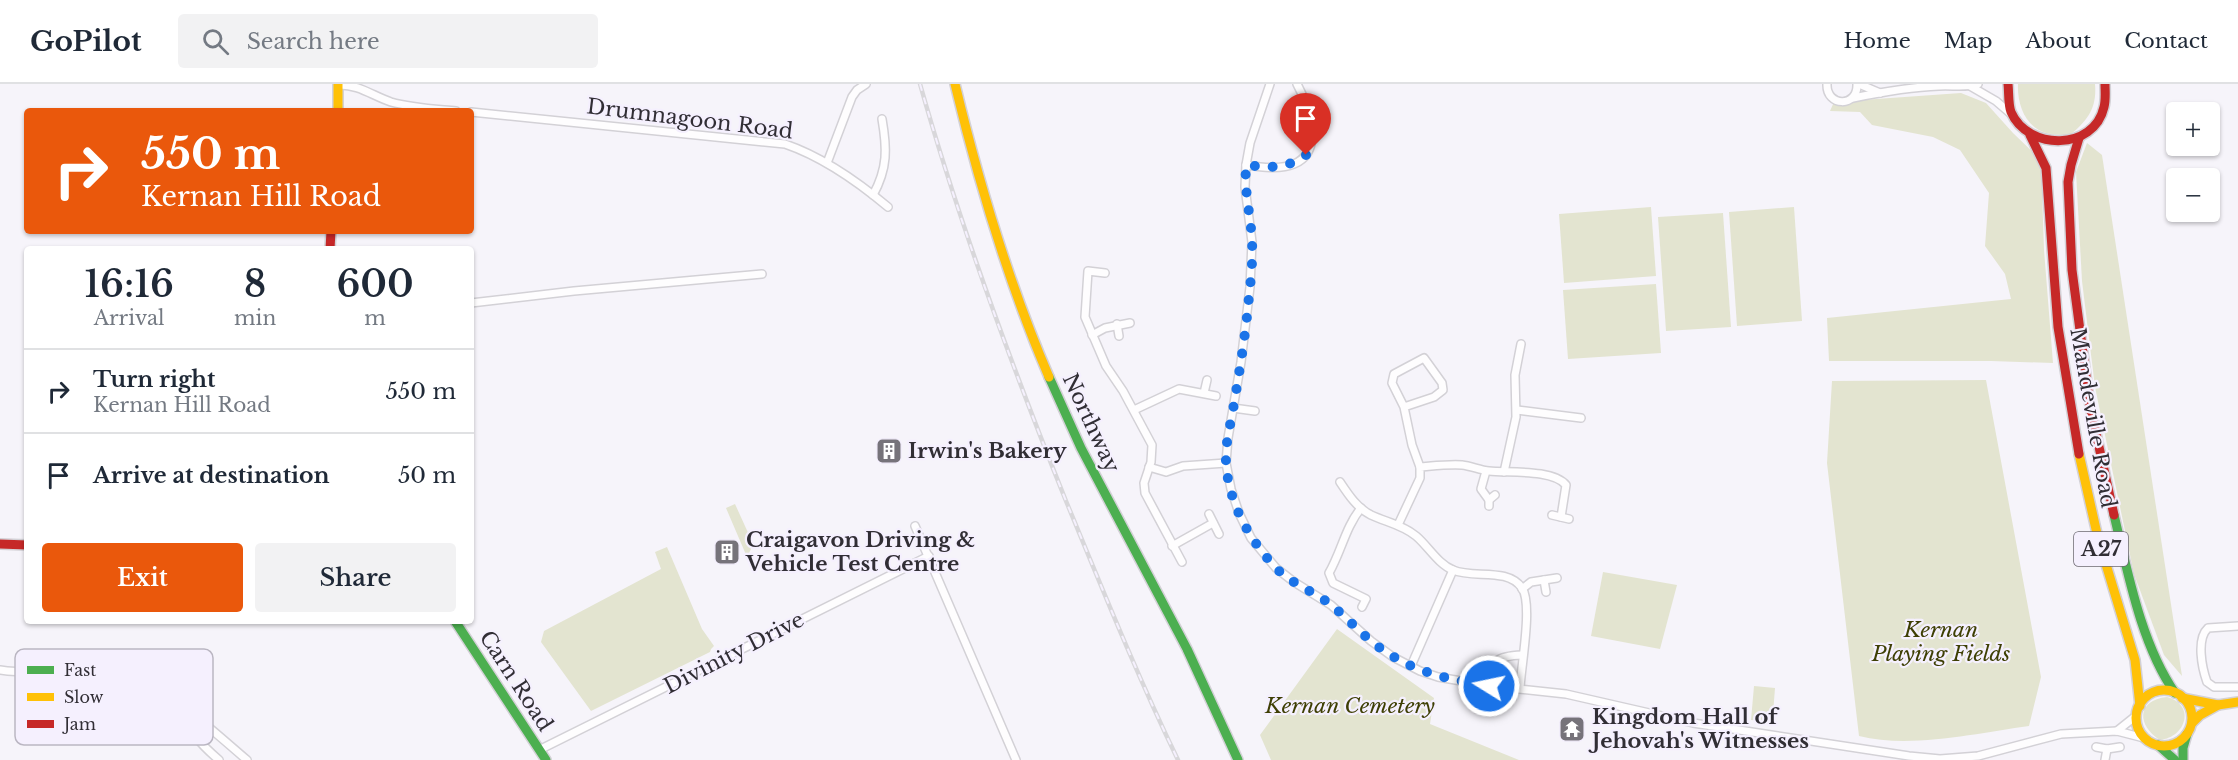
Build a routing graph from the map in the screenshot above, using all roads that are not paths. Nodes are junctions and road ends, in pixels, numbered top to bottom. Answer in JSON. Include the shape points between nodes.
{"nodes":[{"id":1,"x":338,"y":84,"type":"edge"},
{"id":2,"x":866,"y":84,"type":"edge"},
{"id":3,"x":955,"y":84,"type":"edge"},
{"id":4,"x":1270,"y":84,"type":"edge"},
{"id":5,"x":1297,"y":84,"type":"edge"},
{"id":6,"x":1827,"y":84,"type":"edge"},
{"id":7,"x":1858,"y":84,"type":"edge"},
{"id":8,"x":2008,"y":84,"type":"edge"},
{"id":9,"x":2105,"y":84,"type":"edge"},
{"id":10,"x":1974,"y":85,"type":"edge"},
{"id":11,"x":1880,"y":93,"type":"junction"},
{"id":12,"x":1853,"y":98,"type":"junction"},
{"id":13,"x":338,"y":108,"type":"edge"},
{"id":14,"x":429,"y":108,"type":"edge"},
{"id":15,"x":474,"y":112,"type":"edge"},
{"id":16,"x":2013,"y":116,"type":"junction"},
{"id":17,"x":882,"y":119,"type":"dead end"},
{"id":18,"x":2030,"y":135,"type":"junction"},
{"id":19,"x":2079,"y":138,"type":"junction"},
{"id":20,"x":827,"y":163,"type":"junction"},
{"id":21,"x":1246,"y":165,"type":"junction"},
{"id":22,"x":873,"y":195,"type":"junction"},
{"id":23,"x":888,"y":207,"type":"dead end"},
{"id":24,"x":1105,"y":273,"type":"dead end"},
{"id":25,"x":762,"y":274,"type":"dead end"},
{"id":26,"x":474,"y":303,"type":"edge"},
{"id":27,"x":1130,"y":323,"type":"dead end"},
{"id":28,"x":1117,"y":324,"type":"junction"},
{"id":29,"x":1092,"y":335,"type":"junction"},
{"id":30,"x":1119,"y":336,"type":"dead end"},
{"id":31,"x":1521,"y":344,"type":"dead end"},
{"id":32,"x":1207,"y":380,"type":"dead end"},
{"id":33,"x":1204,"y":393,"type":"junction"},
{"id":34,"x":1216,"y":396,"type":"dead end"},
{"id":35,"x":1404,"y":407,"type":"junction"},
{"id":36,"x":1572,"y":407,"type":"dead end"},
{"id":37,"x":1233,"y":408,"type":"junction"},
{"id":38,"x":1134,"y":410,"type":"junction"},
{"id":39,"x":1517,"y":410,"type":"junction"},
{"id":40,"x":1256,"y":411,"type":"dead end"},
{"id":41,"x":1570,"y":416,"type":"junction"},
{"id":42,"x":1581,"y":418,"type":"dead end"},
{"id":43,"x":1226,"y":463,"type":"junction"},
{"id":44,"x":1149,"y":467,"type":"junction"},
{"id":45,"x":1420,"y":467,"type":"junction"},
{"id":46,"x":1486,"y":471,"type":"junction"},
{"id":47,"x":1504,"y":472,"type":"junction"},
{"id":48,"x":1340,"y":482,"type":"dead end"},
{"id":49,"x":1491,"y":500,"type":"dead end"},
{"id":50,"x":1361,"y":508,"type":"junction"},
{"id":51,"x":1209,"y":514,"type":"dead end"},
{"id":52,"x":1552,"y":515,"type":"dead end"},
{"id":53,"x":1561,"y":517,"type":"junction"},
{"id":54,"x":1569,"y":519,"type":"dead end"},
{"id":55,"x":1213,"y":523,"type":"junction"},
{"id":56,"x":1398,"y":525,"type":"junction"},
{"id":57,"x":915,"y":526,"type":"dead end"},
{"id":58,"x":1219,"y":534,"type":"dead end"},
{"id":59,"x":0,"y":544,"type":"edge"},
{"id":60,"x":24,"y":545,"type":"edge"},
{"id":61,"x":1172,"y":546,"type":"junction"},
{"id":62,"x":929,"y":556,"type":"junction"},
{"id":63,"x":1182,"y":562,"type":"dead end"},
{"id":64,"x":1453,"y":570,"type":"junction"},
{"id":65,"x":1557,"y":578,"type":"dead end"},
{"id":66,"x":1544,"y":580,"type":"junction"},
{"id":67,"x":1522,"y":589,"type":"junction"},
{"id":68,"x":1546,"y":592,"type":"dead end"},
{"id":69,"x":1362,"y":608,"type":"dead end"},
{"id":70,"x":457,"y":624,"type":"edge"},
{"id":71,"x":2238,"y":626,"type":"edge"},
{"id":72,"x":1522,"y":655,"type":"junction"},
{"id":73,"x":1411,"y":666,"type":"junction"},
{"id":74,"x":0,"y":670,"type":"edge"},
{"id":75,"x":15,"y":670,"type":"edge"},
{"id":76,"x":1489,"y":686,"type":"junction"},
{"id":77,"x":1520,"y":687,"type":"junction"},
{"id":78,"x":2238,"y":687,"type":"edge"},
{"id":79,"x":2179,"y":695,"type":"junction"},
{"id":80,"x":2238,"y":702,"type":"edge"},
{"id":81,"x":2218,"y":705,"type":"junction"},
{"id":82,"x":2138,"y":710,"type":"junction"},
{"id":83,"x":2192,"y":723,"type":"junction"},
{"id":84,"x":213,"y":731,"type":"edge"},
{"id":85,"x":2117,"y":731,"type":"junction"},
{"id":86,"x":2187,"y":734,"type":"junction"},
{"id":87,"x":2144,"y":738,"type":"junction"},
{"id":88,"x":204,"y":745,"type":"edge"},
{"id":89,"x":2158,"y":745,"type":"junction"},
{"id":90,"x":2096,"y":747,"type":"dead end"},
{"id":91,"x":2120,"y":747,"type":"dead end"},
{"id":92,"x":2107,"y":749,"type":"junction"},
{"id":93,"x":539,"y":750,"type":"junction"},
{"id":94,"x":219,"y":760,"type":"edge"},
{"id":95,"x":247,"y":760,"type":"edge"},
{"id":96,"x":546,"y":760,"type":"edge"},
{"id":97,"x":1016,"y":760,"type":"edge"},
{"id":98,"x":1238,"y":760,"type":"edge"},
{"id":99,"x":1940,"y":760,"type":"edge"},
{"id":100,"x":2105,"y":760,"type":"edge"},
{"id":101,"x":2175,"y":760,"type":"edge"},
{"id":102,"x":2183,"y":760,"type":"edge"}],
"edges":[{"from":1,"to":13,"type":"main road"},
{"from":1,"to":14,"type":"street"},
{"from":2,"to":20,"type":"street","via":[[852,97]]},
{"from":3,"to":98,"type":"main road","name":"Northway","via":[[984,196],[1042,359],[1080,447],[1154,583]]},
{"from":4,"to":21,"type":"street"},
{"from":5,"to":21,"type":"street","via":[[1312,131],[1306,155],[1293,164],[1276,167]]},
{"from":6,"to":12,"type":"street","via":[[1834,100],[1844,102]]},
{"from":7,"to":11,"type":"street"},
{"from":7,"to":12,"type":"street"},
{"from":8,"to":16,"type":"main road"},
{"from":9,"to":19,"type":"main road","number":"A27","via":[[2103,111]]},
{"from":10,"to":11,"type":"street"},
{"from":10,"to":16,"type":"street"},
{"from":11,"to":12,"type":"street"},
{"from":15,"to":20,"type":"street","name":"Drumnagoon Road","via":[[767,141],[797,148]]},
{"from":16,"to":18,"type":"main road","number":"A27"},
{"from":17,"to":22,"type":"street","via":[[884,170]]},
{"from":18,"to":19,"type":"main road","via":[[2054,143]]},
{"from":18,"to":82,"type":"main road","name":"Mandeville Road","number":"A27","via":[[2046,168],[2055,300],[2067,390],[2092,516],[2136,660],[2140,683]]},
{"from":19,"to":79,"type":"main road","name":"Mandeville Road","number":"A27","via":[[2068,179],[2070,238],[2086,387],[2108,498],[2140,613],[2162,674]]},
{"from":20,"to":22,"type":"street","name":"Drumnagoon Road"},
{"from":21,"to":37,"type":"street","via":[[1251,272]]},
{"from":22,"to":23,"type":"street","name":"Drumnagoon Road"},
{"from":24,"to":29,"type":"street","via":[[1088,271],[1085,317]]},
{"from":25,"to":26,"type":"street"},
{"from":27,"to":28,"type":"street"},
{"from":28,"to":29,"type":"street"},
{"from":28,"to":30,"type":"street"},
{"from":29,"to":38,"type":"street"},
{"from":31,"to":39,"type":"street","via":[[1515,375]]},
{"from":32,"to":33,"type":"street"},
{"from":33,"to":34,"type":"street"},
{"from":33,"to":38,"type":"street","via":[[1179,389]]},
{"from":35,"to":35,"type":"street","via":[[1392,383],[1394,374],[1424,358],[1443,390]]},
{"from":35,"to":45,"type":"street"},
{"from":36,"to":41,"type":"street"},
{"from":37,"to":40,"type":"street"},
{"from":37,"to":43,"type":"street"},
{"from":38,"to":44,"type":"street","via":[[1152,445]]},
{"from":39,"to":41,"type":"street"},
{"from":39,"to":47,"type":"street"},
{"from":41,"to":42,"type":"street"},
{"from":43,"to":44,"type":"street","via":[[1183,466],[1166,472]]},
{"from":43,"to":73,"type":"street","via":[[1239,513],[1251,538],[1276,568],[1331,604],[1385,651]]},
{"from":44,"to":61,"type":"street","via":[[1145,493]]},
{"from":45,"to":46,"type":"street","via":[[1463,465]]},
{"from":45,"to":56,"type":"street","via":[[1420,478]]},
{"from":46,"to":47,"type":"street"},
{"from":46,"to":49,"type":"street","via":[[1481,489]]},
{"from":47,"to":53,"type":"street","via":[[1539,474],[1562,481],[1566,485]]},
{"from":48,"to":50,"type":"street"},
{"from":50,"to":56,"type":"street"},
{"from":50,"to":69,"type":"street","via":[[1350,522],[1329,573],[1333,583],[1366,599]]},
{"from":51,"to":55,"type":"street"},
{"from":52,"to":53,"type":"street"},
{"from":53,"to":54,"type":"street"},
{"from":55,"to":58,"type":"street"},
{"from":55,"to":61,"type":"street"},
{"from":56,"to":64,"type":"street","via":[[1415,535]]},
{"from":57,"to":62,"type":"street"},
{"from":59,"to":60,"type":"main road"},
{"from":61,"to":63,"type":"street"},
{"from":62,"to":93,"type":"street","name":"Divinity Drive"},
{"from":62,"to":97,"type":"street"},
{"from":64,"to":67,"type":"street","via":[[1510,578]]},
{"from":64,"to":73,"type":"street"},
{"from":65,"to":66,"type":"street"},
{"from":66,"to":67,"type":"street","via":[[1531,582]]},
{"from":66,"to":68,"type":"street"},
{"from":67,"to":72,"type":"street","via":[[1527,602]]},
{"from":70,"to":93,"type":"main road","name":"Carn Road"},
{"from":71,"to":78,"type":"street","via":[[2208,628],[2202,641],[2207,682],[2214,687]]},
{"from":72,"to":76,"type":"street","via":[[1493,664]]},
{"from":72,"to":77,"type":"street"},
{"from":73,"to":76,"type":"street","via":[[1438,677]]},
{"from":74,"to":75,"type":"street"},
{"from":76,"to":77,"type":"street"},
{"from":77,"to":99,"type":"street","via":[[1706,726]]},
{"from":79,"to":81,"type":"main road"},
{"from":79,"to":82,"type":"main road","via":[[2159,691],[2151,694]]},
{"from":79,"to":83,"type":"main road","number":"A27","via":[[2190,709]]},
{"from":80,"to":81,"type":"main road"},
{"from":81,"to":83,"type":"main road"},
{"from":82,"to":85,"type":"street"},
{"from":82,"to":87,"type":"main road","number":"A27","via":[[2138,727]]},
{"from":83,"to":86,"type":"main road"},
{"from":84,"to":95,"type":"street"},
{"from":85,"to":87,"type":"street"},
{"from":85,"to":99,"type":"street","via":[[2061,734],[1978,756]]},
{"from":86,"to":89,"type":"main road","via":[[2174,744]]},
{"from":86,"to":102,"type":"main road"},
{"from":87,"to":89,"type":"main road"},
{"from":88,"to":94,"type":"street"},
{"from":89,"to":101,"type":"main road"},
{"from":90,"to":92,"type":"street"},
{"from":91,"to":92,"type":"street"},
{"from":92,"to":100,"type":"street"},
{"from":93,"to":96,"type":"main road","name":"Carn Road"}]}
